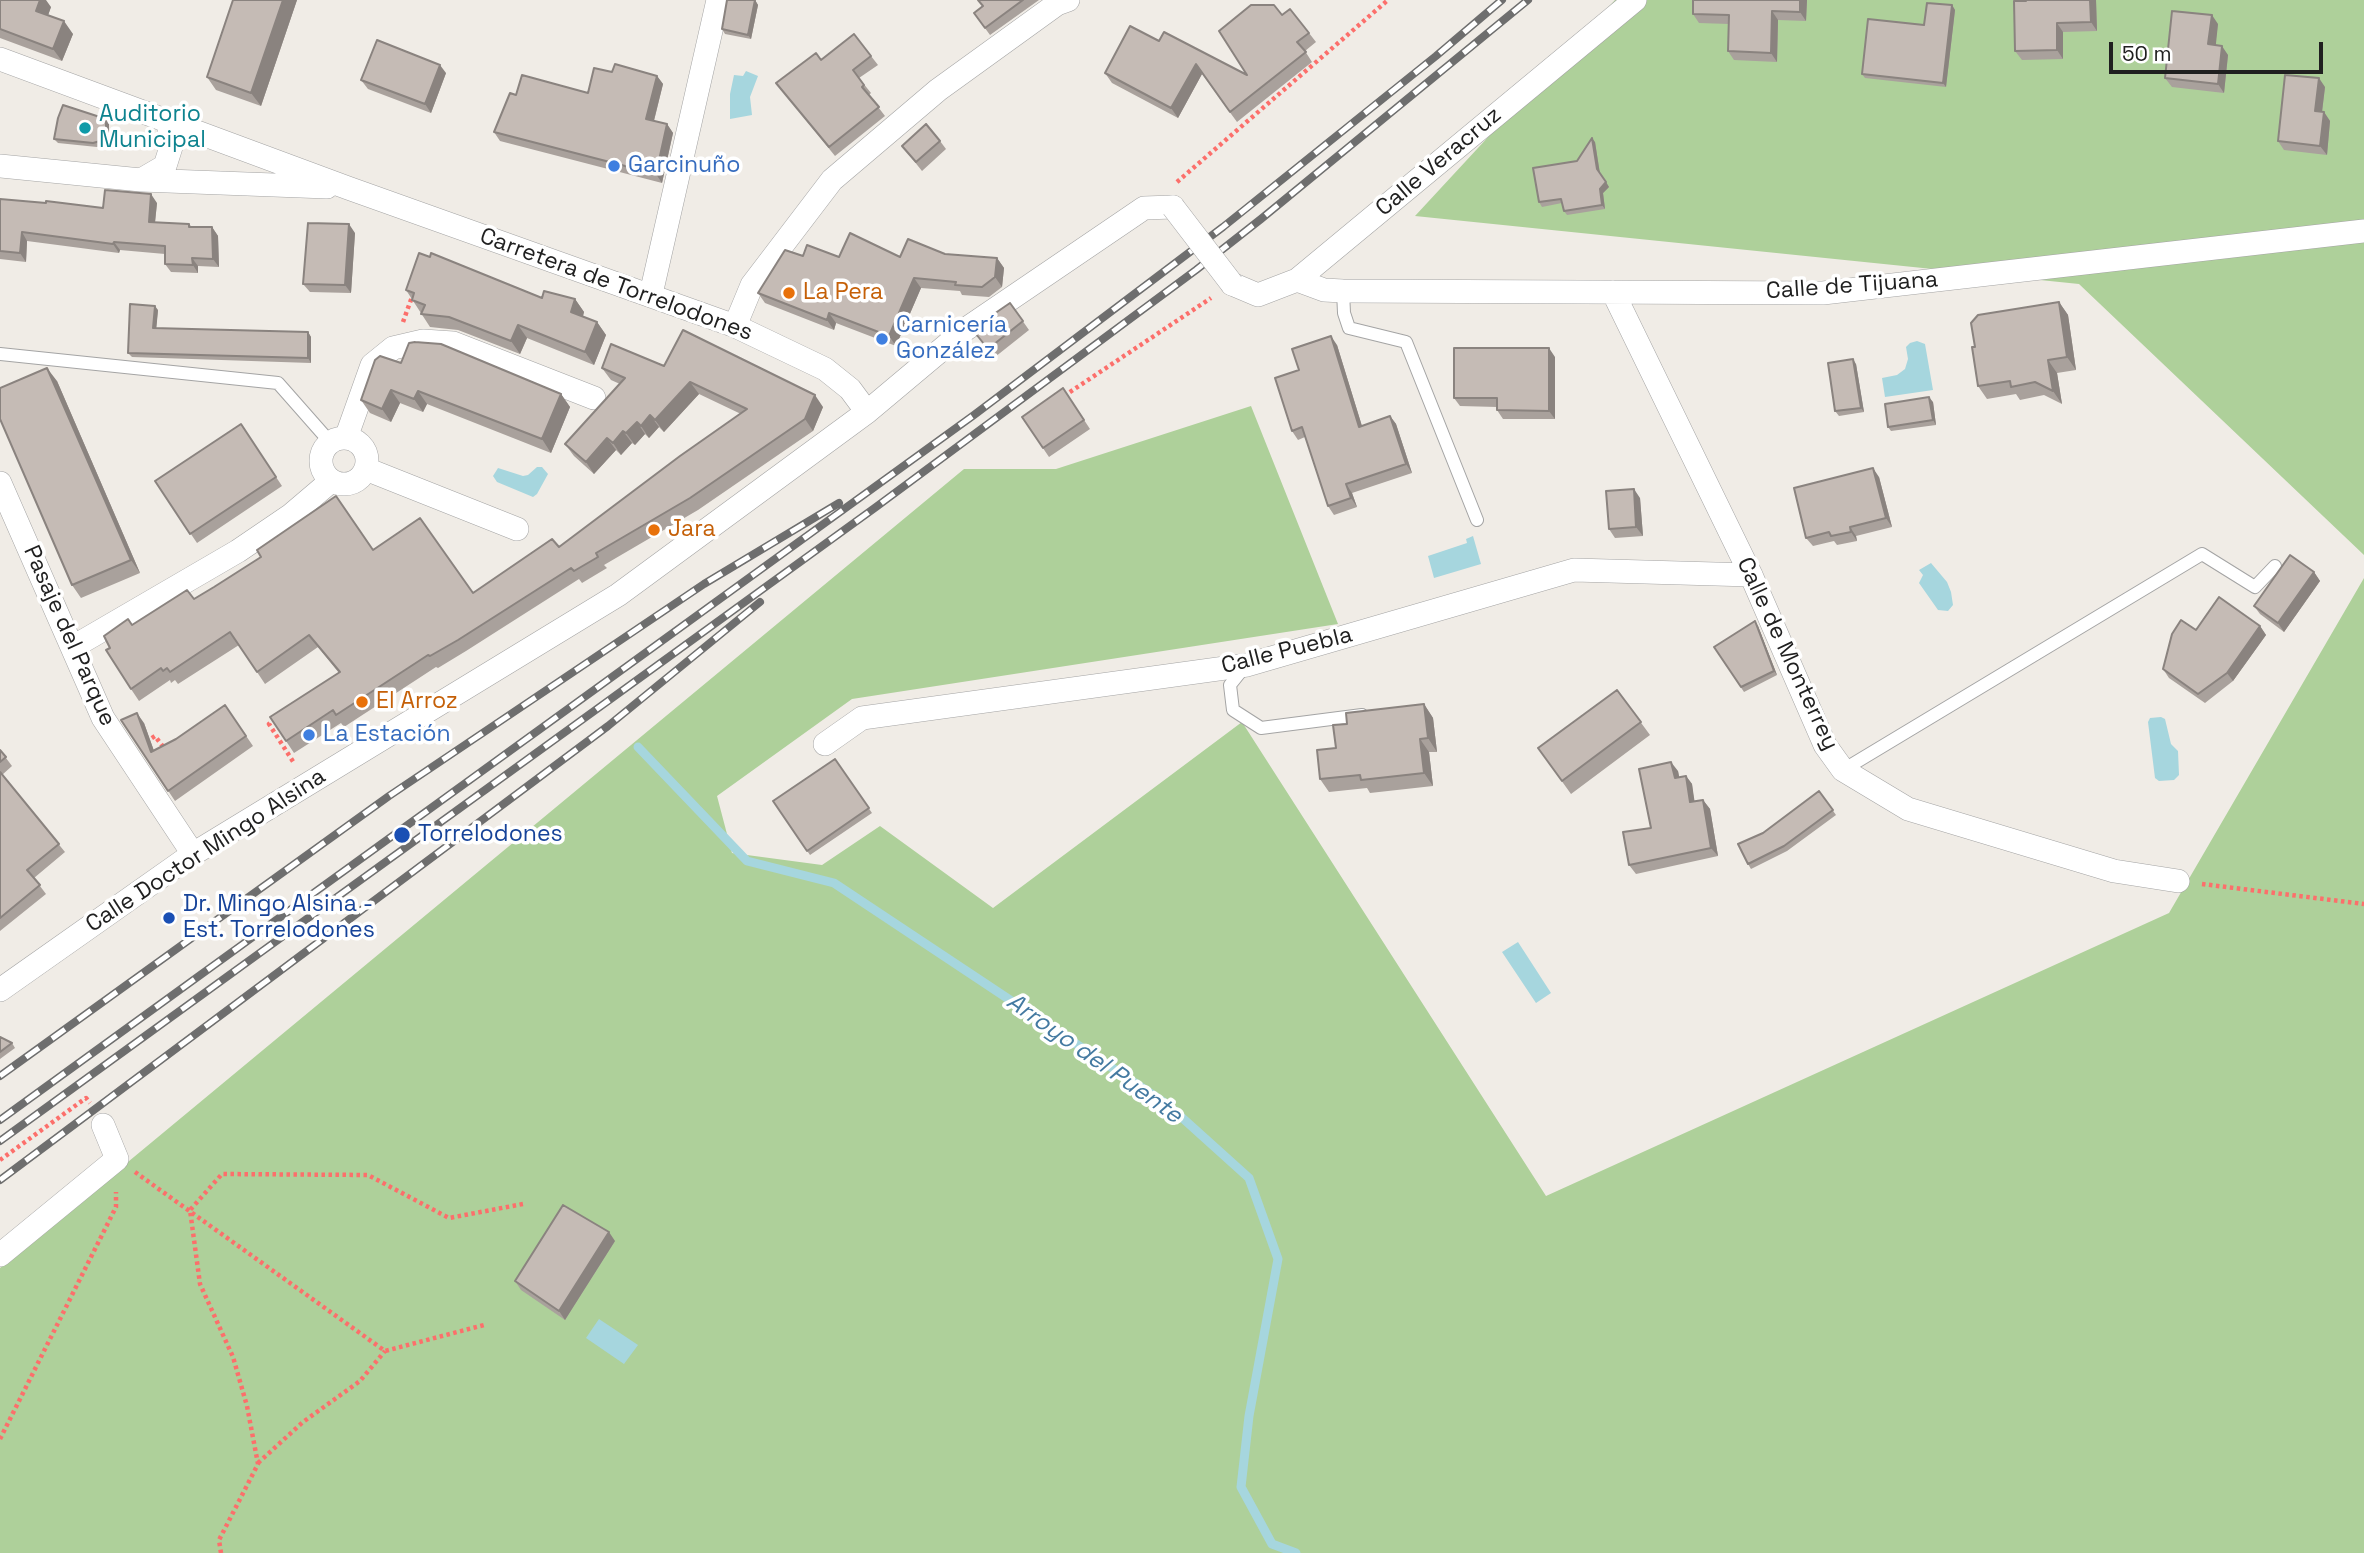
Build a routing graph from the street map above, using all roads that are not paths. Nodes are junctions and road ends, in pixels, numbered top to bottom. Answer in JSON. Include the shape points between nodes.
{"nodes":[{"id":1,"x":719,"y":0,"type":"edge"},
{"id":2,"x":1068,"y":0,"type":"edge"},
{"id":3,"x":1635,"y":0,"type":"edge"},
{"id":4,"x":0,"y":59,"type":"edge"},
{"id":5,"x":168,"y":121,"type":"junction"},
{"id":6,"x":0,"y":166,"type":"edge"},
{"id":7,"x":141,"y":180,"type":"junction"},
{"id":8,"x":348,"y":188,"type":"junction"},
{"id":9,"x":2364,"y":231,"type":"edge"},
{"id":10,"x":1297,"y":280,"type":"junction"},
{"id":11,"x":1232,"y":284,"type":"joint"},
{"id":12,"x":1343,"y":291,"type":"junction"},
{"id":13,"x":1613,"y":292,"type":"junction"},
{"id":14,"x":651,"y":294,"type":"junction"},
{"id":15,"x":735,"y":326,"type":"junction"},
{"id":16,"x":0,"y":354,"type":"edge"},
{"id":17,"x":594,"y":398,"type":"dead end"},
{"id":18,"x":867,"y":412,"type":"junction"},
{"id":19,"x":338,"y":440,"type":"junction"},
{"id":20,"x":366,"y":469,"type":"junction"},
{"id":21,"x":331,"y":481,"type":"junction"},
{"id":22,"x":0,"y":483,"type":"edge"},
{"id":23,"x":1477,"y":520,"type":"dead end"},
{"id":24,"x":517,"y":529,"type":"dead end"},
{"id":25,"x":2276,"y":566,"type":"dead end"},
{"id":26,"x":1751,"y":575,"type":"junction"},
{"id":27,"x":73,"y":647,"type":"junction"},
{"id":28,"x":1247,"y":665,"type":"junction"},
{"id":29,"x":1372,"y":713,"type":"edge"},
{"id":30,"x":825,"y":744,"type":"dead end"},
{"id":31,"x":1843,"y":770,"type":"junction"},
{"id":32,"x":193,"y":854,"type":"junction"},
{"id":33,"x":2178,"y":881,"type":"road end"},
{"id":34,"x":0,"y":990,"type":"edge"},
{"id":35,"x":103,"y":1125,"type":"dead end"},
{"id":36,"x":0,"y":1255,"type":"edge"}],
"edges":[{"from":1,"to":14,"type":"street"},
{"from":2,"to":15,"type":"street","via":[[938,90],[832,180],[752,285]]},
{"from":3,"to":10,"type":"street","name":"Calle Veracruz"},
{"from":4,"to":5,"type":"street","name":"Carretera de Torrelodones"},
{"from":5,"to":7,"type":"street","via":[[172,147],[165,166]]},
{"from":5,"to":8,"type":"street","name":"Carretera de Torrelodones"},
{"from":6,"to":7,"type":"street"},
{"from":7,"to":8,"type":"street"},
{"from":8,"to":14,"type":"street","name":"Carretera de Torrelodones"},
{"from":9,"to":13,"type":"street","name":"Calle de Tijuana","via":[[1823,293]]},
{"from":10,"to":11,"type":"street","name":"Calle Veracruz","via":[[1258,295]]},
{"from":10,"to":12,"type":"street","name":"Calle de Tijuana"},
{"from":11,"to":18,"type":"street","name":"Calle Doctor Mingo Alsina","bridge":true,"via":[[1173,207],[1144,208],[966,329]]},
{"from":12,"to":13,"type":"street","name":"Calle de Tijuana"},
{"from":12,"to":23,"type":"lane","via":[[1349,328],[1406,342]]},
{"from":13,"to":26,"type":"street","name":"Calle de Monterrey"},
{"from":14,"to":15,"type":"street","name":"Carretera de Torrelodones"},
{"from":15,"to":18,"type":"street","name":"Carretera de Torrelodones","via":[[825,369],[850,389]]},
{"from":16,"to":19,"type":"lane","via":[[278,383]]},
{"from":17,"to":19,"type":"street","via":[[453,344],[423,341],[393,348],[372,365]]},
{"from":18,"to":32,"type":"street","name":"Calle Doctor Mingo Alsina","via":[[618,595]]},
{"from":19,"to":20,"type":"street","via":[[356,441],[364,448]]},
{"from":19,"to":21,"type":"street","via":[[323,450],[320,462]]},
{"from":20,"to":21,"type":"street","via":[[349,484]]},
{"from":20,"to":24,"type":"street"},
{"from":21,"to":27,"type":"street","via":[[239,551]]},
{"from":22,"to":27,"type":"street","name":"Pasaje del Parque"},
{"from":25,"to":31,"type":"lane","via":[[2255,587],[2202,554]]},
{"from":26,"to":28,"type":"street","name":"Calle Puebla","via":[[1574,570]]},
{"from":26,"to":31,"type":"street","name":"Calle de Monterrey","via":[[1825,745]]},
{"from":27,"to":32,"type":"street","name":"Pasaje del Parque","via":[[103,718]]},
{"from":28,"to":29,"type":"lane","via":[[1230,685],[1233,710],[1261,727]]},
{"from":28,"to":30,"type":"street","name":"Calle Puebla","via":[[862,718]]},
{"from":31,"to":33,"type":"street","name":"Calle de Monterrey","via":[[1908,809],[2114,871]]},
{"from":32,"to":34,"type":"street","name":"Calle Doctor Mingo Alsina"},
{"from":35,"to":36,"type":"street","via":[[117,1159]]}]}
